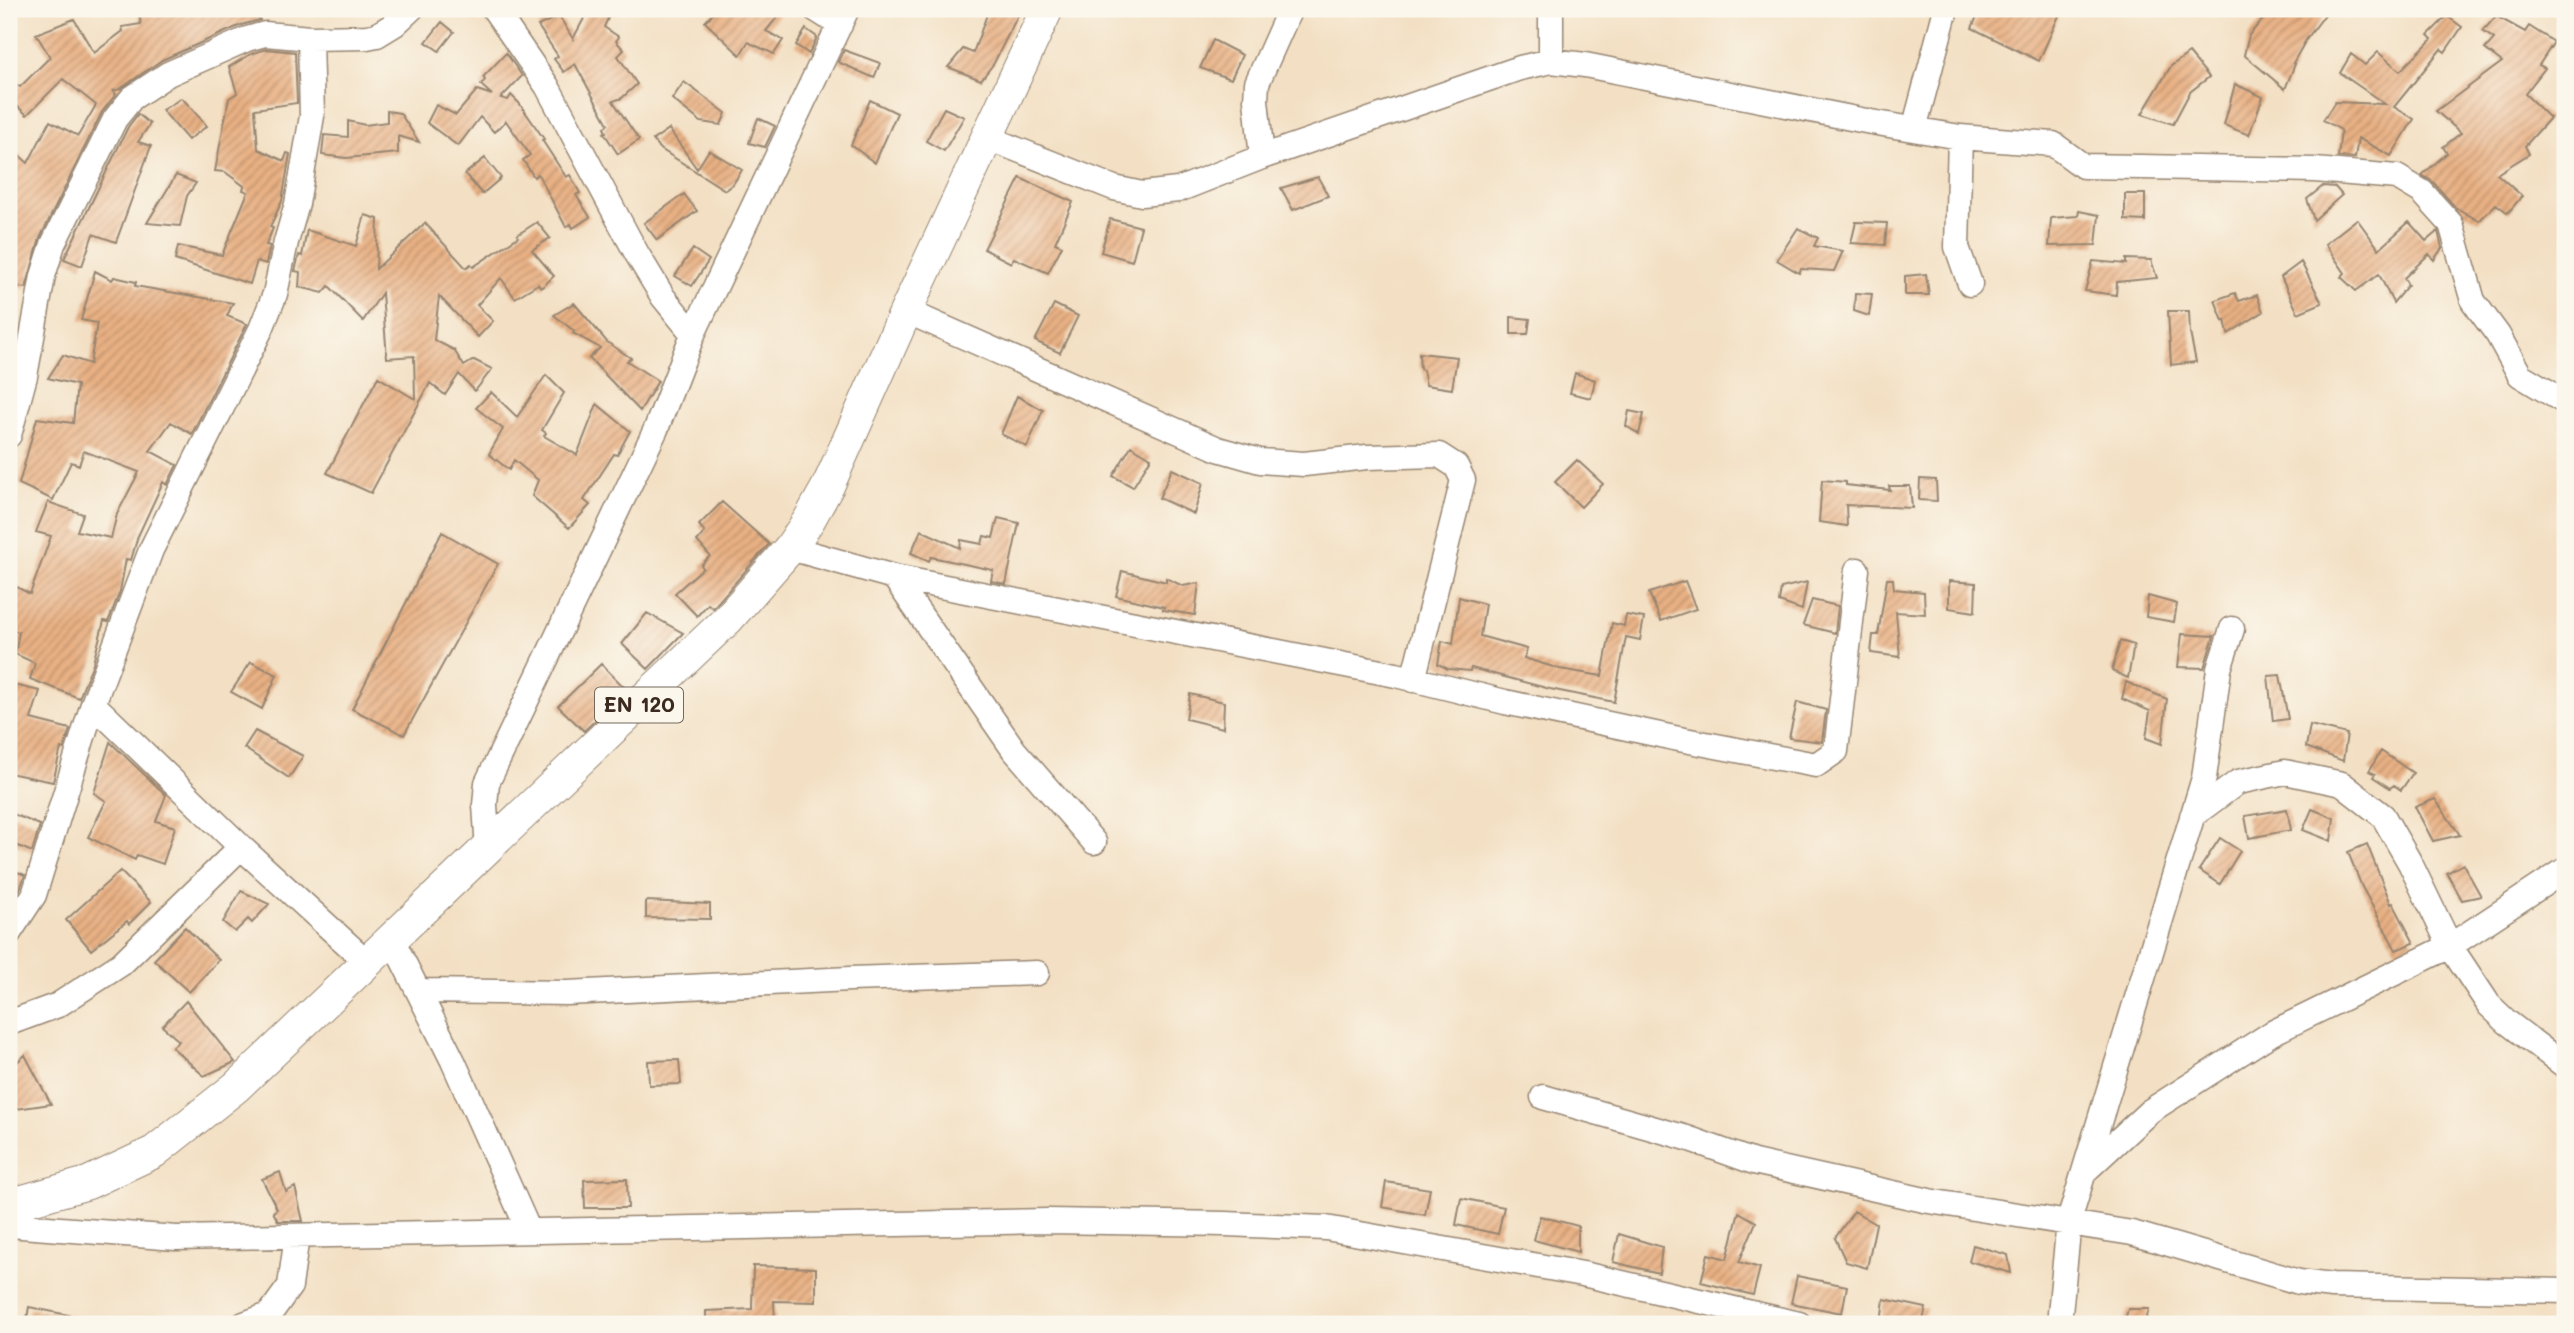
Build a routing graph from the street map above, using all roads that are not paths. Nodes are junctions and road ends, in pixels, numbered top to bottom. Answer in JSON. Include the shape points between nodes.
{"nodes":[{"id":1,"x":411,"y":9,"type":"edge"},
{"id":2,"x":815,"y":9,"type":"edge"},
{"id":3,"x":1047,"y":9,"type":"edge"},
{"id":4,"x":1290,"y":9,"type":"edge"},
{"id":5,"x":1552,"y":9,"type":"edge"},
{"id":6,"x":1946,"y":9,"type":"edge"},
{"id":7,"x":503,"y":12,"type":"edge"},
{"id":8,"x":844,"y":17,"type":"edge"},
{"id":9,"x":310,"y":38,"type":"junction"},
{"id":10,"x":1551,"y":61,"type":"junction"},
{"id":11,"x":1914,"y":129,"type":"junction"},
{"id":12,"x":1960,"y":137,"type":"junction"},
{"id":13,"x":988,"y":138,"type":"junction"},
{"id":14,"x":1262,"y":156,"type":"junction"},
{"id":15,"x":1970,"y":284,"type":"dead end"},
{"id":16,"x":906,"y":311,"type":"junction"},
{"id":17,"x":693,"y":334,"type":"junction"},
{"id":18,"x":2565,"y":402,"type":"edge"},
{"id":19,"x":9,"y":435,"type":"edge"},
{"id":20,"x":790,"y":548,"type":"junction"},
{"id":21,"x":1857,"y":570,"type":"dead end"},
{"id":22,"x":894,"y":578,"type":"junction"},
{"id":23,"x":2232,"y":629,"type":"dead end"},
{"id":24,"x":1413,"y":680,"type":"junction"},
{"id":25,"x":93,"y":705,"type":"junction"},
{"id":26,"x":2192,"y":816,"type":"junction"},
{"id":27,"x":1094,"y":842,"type":"dead end"},
{"id":28,"x":241,"y":847,"type":"junction"},
{"id":29,"x":488,"y":850,"type":"junction"},
{"id":30,"x":2565,"y":870,"type":"edge"},
{"id":31,"x":9,"y":933,"type":"edge"},
{"id":32,"x":392,"y":939,"type":"junction"},
{"id":33,"x":2450,"y":946,"type":"junction"},
{"id":34,"x":368,"y":963,"type":"junction"},
{"id":35,"x":1037,"y":973,"type":"dead end"},
{"id":36,"x":419,"y":991,"type":"junction"},
{"id":37,"x":9,"y":1023,"type":"edge"},
{"id":38,"x":2565,"y":1066,"type":"edge"},
{"id":39,"x":1543,"y":1097,"type":"dead end"},
{"id":40,"x":2083,"y":1172,"type":"junction"},
{"id":41,"x":9,"y":1205,"type":"edge"},
{"id":42,"x":2068,"y":1221,"type":"junction"},
{"id":43,"x":9,"y":1225,"type":"edge"},
{"id":44,"x":530,"y":1231,"type":"junction"},
{"id":45,"x":297,"y":1236,"type":"junction"},
{"id":46,"x":2565,"y":1291,"type":"edge"},
{"id":47,"x":244,"y":1324,"type":"edge"},
{"id":48,"x":1799,"y":1324,"type":"edge"},
{"id":49,"x":2059,"y":1324,"type":"edge"}],
"edges":[{"from":1,"to":9,"type":"street","via":[[377,34]]},
{"from":2,"to":8,"type":"street"},
{"from":3,"to":13,"type":"main road","number":"EN 120"},
{"from":4,"to":14,"type":"street","via":[[1257,83]]},
{"from":5,"to":10,"type":"street"},
{"from":6,"to":11,"type":"street"},
{"from":7,"to":17,"type":"street","via":[[637,254]]},
{"from":8,"to":17,"type":"street"},
{"from":9,"to":19,"type":"street","via":[[265,34],[247,39],[168,74],[132,98],[115,119],[53,244]]},
{"from":9,"to":25,"type":"street","via":[[312,116],[275,293],[151,550]]},
{"from":10,"to":11,"type":"street"},
{"from":10,"to":14,"type":"street"},
{"from":11,"to":12,"type":"street"},
{"from":12,"to":15,"type":"street","via":[[1957,247]]},
{"from":12,"to":18,"type":"street","via":[[2053,144],[2083,166],[2315,170],[2397,177],[2422,192],[2451,224],[2473,301],[2520,375]]},
{"from":13,"to":14,"type":"street","via":[[1114,188],[1142,194],[1178,190]]},
{"from":13,"to":16,"type":"main road","number":"EN 120"},
{"from":16,"to":20,"type":"main road","number":"EN 120","via":[[828,486]]},
{"from":16,"to":24,"type":"street","via":[[1218,449],[1260,461],[1304,464],[1439,455],[1456,466],[1463,480]]},
{"from":17,"to":29,"type":"street","via":[[656,429],[487,783]]},
{"from":20,"to":22,"type":"street"},
{"from":20,"to":29,"type":"main road","number":"EN 120","via":[[728,619]]},
{"from":21,"to":24,"type":"street","via":[[1836,751],[1816,765]]},
{"from":22,"to":24,"type":"street"},
{"from":22,"to":27,"type":"street","via":[[1014,750]]},
{"from":23,"to":26,"type":"street","via":[[2219,669],[2204,778]]},
{"from":25,"to":28,"type":"street"},
{"from":25,"to":31,"type":"street","via":[[34,895]]},
{"from":26,"to":33,"type":"street","via":[[2238,782],[2285,772],[2342,784],[2383,816]]},
{"from":26,"to":40,"type":"street"},
{"from":28,"to":34,"type":"street"},
{"from":28,"to":37,"type":"street","via":[[121,964],[58,1005]]},
{"from":29,"to":32,"type":"main road","number":"EN 120"},
{"from":30,"to":33,"type":"street"},
{"from":32,"to":34,"type":"main road","number":"EN 120"},
{"from":32,"to":36,"type":"street"},
{"from":33,"to":38,"type":"street","via":[[2489,1005]]},
{"from":33,"to":40,"type":"street","via":[[2272,1033],[2150,1111]]},
{"from":34,"to":41,"type":"main road","number":"EN 120","via":[[236,1087],[154,1152],[88,1183]]},
{"from":35,"to":36,"type":"street","via":[[567,993]]},
{"from":36,"to":44,"type":"street"},
{"from":39,"to":42,"type":"street","via":[[1754,1162],[1929,1201]]},
{"from":40,"to":42,"type":"street"},
{"from":42,"to":46,"type":"street","via":[[2132,1233],[2299,1282]]},
{"from":42,"to":49,"type":"street"},
{"from":43,"to":45,"type":"street","via":[[176,1238]]},
{"from":44,"to":45,"type":"street"},
{"from":44,"to":48,"type":"street","via":[[1048,1221],[1326,1228],[1583,1273]]},
{"from":45,"to":47,"type":"street","via":[[290,1286],[269,1315]]}]}
